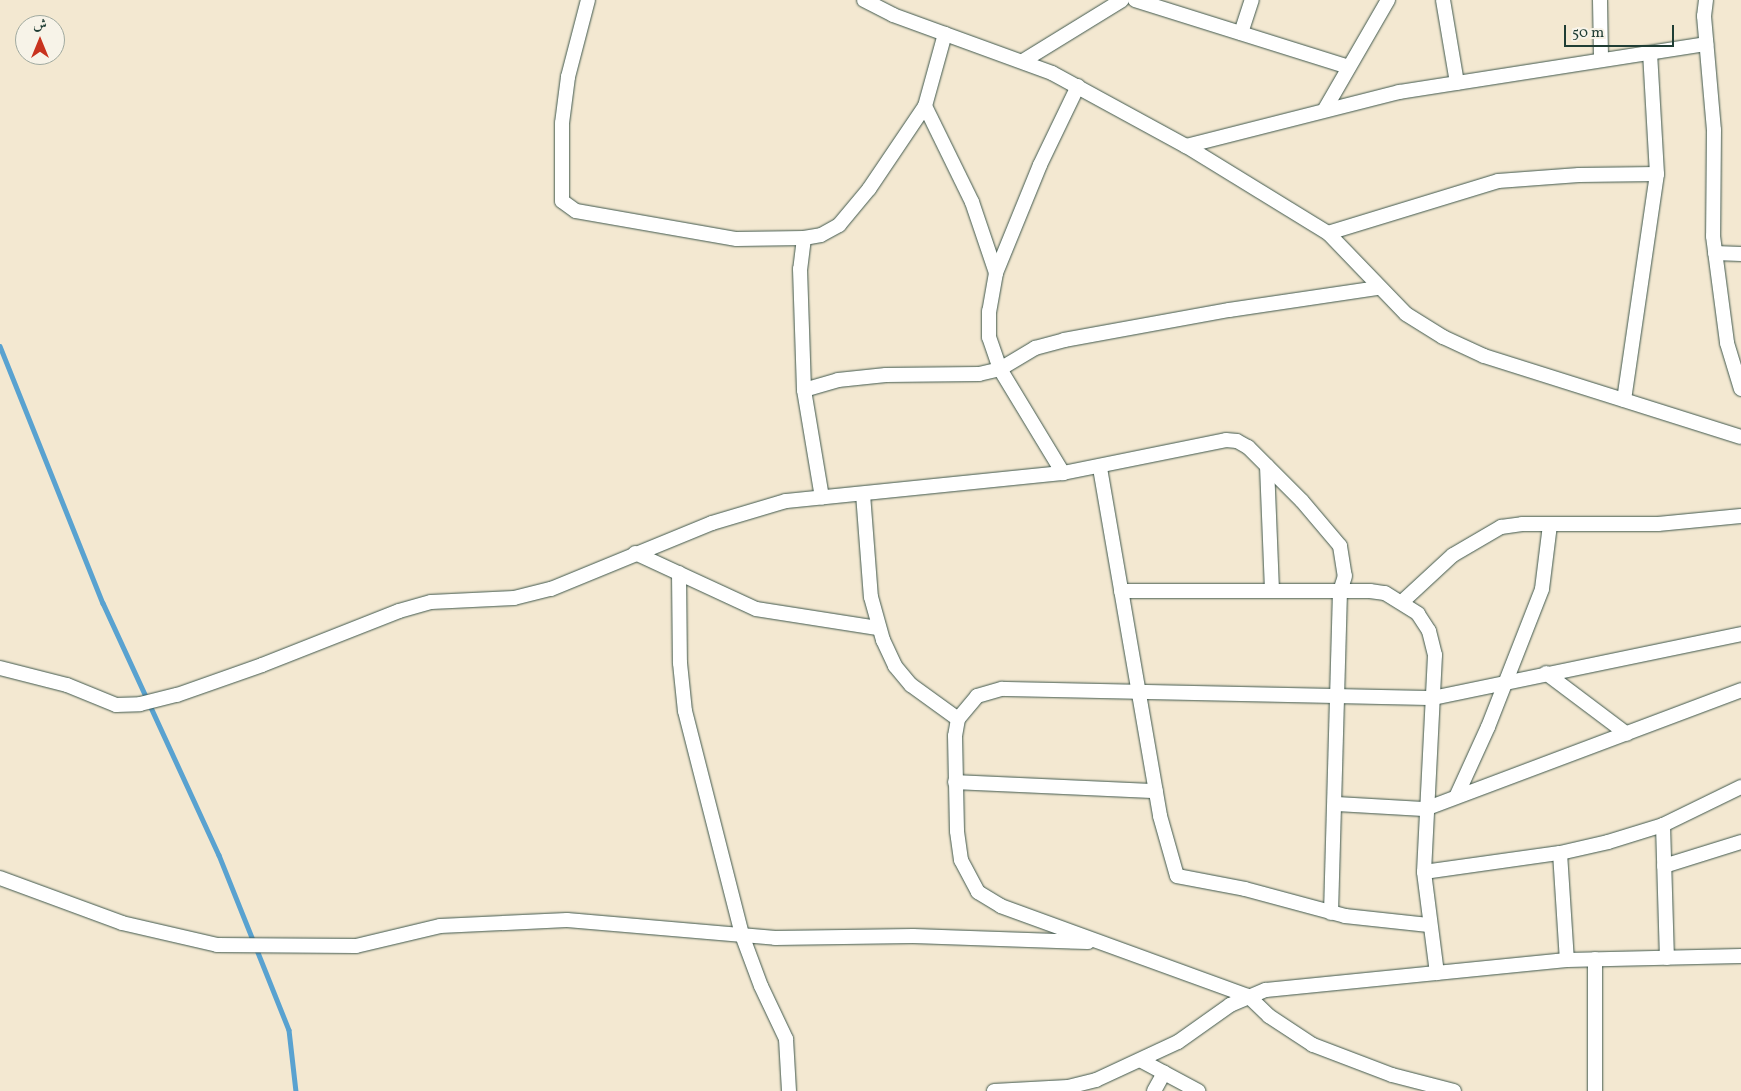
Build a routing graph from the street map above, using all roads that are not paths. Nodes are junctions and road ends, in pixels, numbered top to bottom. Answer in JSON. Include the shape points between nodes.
{"nodes":[{"id":1,"x":588,"y":0,"type":"edge"},
{"id":2,"x":864,"y":0,"type":"edge"},
{"id":3,"x":1122,"y":0,"type":"edge"},
{"id":4,"x":1135,"y":0,"type":"edge"},
{"id":5,"x":1252,"y":0,"type":"edge"},
{"id":6,"x":1388,"y":0,"type":"edge"},
{"id":7,"x":1443,"y":0,"type":"edge"},
{"id":8,"x":1600,"y":0,"type":"edge"},
{"id":9,"x":1706,"y":0,"type":"edge"},
{"id":10,"x":1241,"y":33,"type":"junction"},
{"id":11,"x":945,"y":34,"type":"junction"},
{"id":12,"x":1706,"y":44,"type":"junction"},
{"id":13,"x":1650,"y":53,"type":"junction"},
{"id":14,"x":1601,"y":60,"type":"junction"},
{"id":15,"x":1023,"y":61,"type":"junction"},
{"id":16,"x":1349,"y":67,"type":"junction"},
{"id":17,"x":1457,"y":83,"type":"junction"},
{"id":18,"x":1078,"y":86,"type":"junction"},
{"id":19,"x":925,"y":106,"type":"junction"},
{"id":20,"x":1325,"y":109,"type":"junction"},
{"id":21,"x":1186,"y":146,"type":"junction"},
{"id":22,"x":1657,"y":174,"type":"junction"},
{"id":23,"x":1328,"y":233,"type":"junction"},
{"id":24,"x":804,"y":238,"type":"junction"},
{"id":25,"x":1715,"y":253,"type":"junction"},
{"id":26,"x":1741,"y":254,"type":"edge"},
{"id":27,"x":996,"y":272,"type":"junction"},
{"id":28,"x":1378,"y":288,"type":"junction"},
{"id":29,"x":1736,"y":355,"type":"edge"},
{"id":30,"x":1000,"y":370,"type":"junction"},
{"id":31,"x":804,"y":390,"type":"junction"},
{"id":32,"x":1741,"y":390,"type":"edge"},
{"id":33,"x":1624,"y":400,"type":"junction"},
{"id":34,"x":1741,"y":437,"type":"edge"},
{"id":35,"x":1267,"y":466,"type":"junction"},
{"id":36,"x":1100,"y":468,"type":"junction"},
{"id":37,"x":1063,"y":473,"type":"junction"},
{"id":38,"x":864,"y":494,"type":"junction"},
{"id":39,"x":822,"y":498,"type":"junction"},
{"id":40,"x":1741,"y":516,"type":"edge"},
{"id":41,"x":1550,"y":526,"type":"junction"},
{"id":42,"x":635,"y":553,"type":"junction"},
{"id":43,"x":679,"y":573,"type":"junction"},
{"id":44,"x":1121,"y":591,"type":"junction"},
{"id":45,"x":1272,"y":591,"type":"junction"},
{"id":46,"x":1340,"y":591,"type":"junction"},
{"id":47,"x":1402,"y":602,"type":"junction"},
{"id":48,"x":878,"y":628,"type":"junction"},
{"id":49,"x":1741,"y":634,"type":"edge"},
{"id":50,"x":0,"y":668,"type":"edge"},
{"id":51,"x":1546,"y":674,"type":"junction"},
{"id":52,"x":1506,"y":681,"type":"junction"},
{"id":53,"x":1741,"y":690,"type":"edge"},
{"id":54,"x":1140,"y":691,"type":"junction"},
{"id":55,"x":1337,"y":696,"type":"junction"},
{"id":56,"x":1433,"y":698,"type":"junction"},
{"id":57,"x":958,"y":719,"type":"junction"},
{"id":58,"x":1627,"y":734,"type":"junction"},
{"id":59,"x":955,"y":782,"type":"junction"},
{"id":60,"x":1741,"y":787,"type":"edge"},
{"id":61,"x":1156,"y":791,"type":"junction"},
{"id":62,"x":1457,"y":795,"type":"junction"},
{"id":63,"x":1335,"y":804,"type":"junction"},
{"id":64,"x":1425,"y":809,"type":"junction"},
{"id":65,"x":1663,"y":825,"type":"junction"},
{"id":66,"x":1741,"y":842,"type":"edge"},
{"id":67,"x":1560,"y":853,"type":"junction"},
{"id":68,"x":1664,"y":866,"type":"junction"},
{"id":69,"x":1424,"y":872,"type":"junction"},
{"id":70,"x":0,"y":878,"type":"edge"},
{"id":71,"x":1331,"y":913,"type":"junction"},
{"id":72,"x":1429,"y":926,"type":"junction"},
{"id":73,"x":742,"y":935,"type":"junction"},
{"id":74,"x":1101,"y":942,"type":"junction"},
{"id":75,"x":1741,"y":956,"type":"edge"},
{"id":76,"x":1667,"y":958,"type":"junction"},
{"id":77,"x":1595,"y":959,"type":"junction"},
{"id":78,"x":1567,"y":960,"type":"junction"},
{"id":79,"x":1437,"y":973,"type":"junction"},
{"id":80,"x":1248,"y":996,"type":"junction"},
{"id":81,"x":1142,"y":1061,"type":"junction"},
{"id":82,"x":1164,"y":1073,"type":"junction"},
{"id":83,"x":1449,"y":1090,"type":"edge"},
{"id":84,"x":789,"y":1091,"type":"edge"},
{"id":85,"x":994,"y":1091,"type":"edge"},
{"id":86,"x":1154,"y":1091,"type":"edge"},
{"id":87,"x":1198,"y":1091,"type":"edge"},
{"id":88,"x":1595,"y":1091,"type":"edge"},
{"id":89,"x":1602,"y":1091,"type":"edge"}],
"edges":[{"from":1,"to":24,"type":"street","via":[[566,96],[560,182],[562,201],[576,210],[694,234],[737,239]]},
{"from":2,"to":11,"type":"street","via":[[893,15]]},
{"from":3,"to":15,"type":"street"},
{"from":4,"to":10,"type":"street"},
{"from":5,"to":10,"type":"street"},
{"from":6,"to":16,"type":"street"},
{"from":7,"to":17,"type":"street"},
{"from":8,"to":14,"type":"street"},
{"from":9,"to":12,"type":"street"},
{"from":10,"to":16,"type":"street"},
{"from":11,"to":15,"type":"street"},
{"from":11,"to":19,"type":"street"},
{"from":12,"to":13,"type":"street"},
{"from":12,"to":25,"type":"street","via":[[1714,130]]},
{"from":13,"to":14,"type":"street"},
{"from":13,"to":22,"type":"street"},
{"from":14,"to":17,"type":"street"},
{"from":15,"to":18,"type":"street"},
{"from":16,"to":20,"type":"street"},
{"from":17,"to":20,"type":"street"},
{"from":18,"to":21,"type":"street"},
{"from":18,"to":27,"type":"street","via":[[1040,165]]},
{"from":19,"to":24,"type":"street","via":[[839,225],[821,235]]},
{"from":19,"to":27,"type":"street","via":[[972,202]]},
{"from":20,"to":21,"type":"street"},
{"from":21,"to":23,"type":"street"},
{"from":22,"to":23,"type":"street","via":[[1498,181]]},
{"from":22,"to":33,"type":"street"},
{"from":23,"to":28,"type":"street","via":[[1347,249]]},
{"from":24,"to":31,"type":"street","via":[[800,269]]},
{"from":25,"to":26,"type":"street"},
{"from":25,"to":29,"type":"street"},
{"from":27,"to":30,"type":"street","via":[[988,325]]},
{"from":28,"to":30,"type":"street","via":[[1229,310],[1064,340],[1035,348]]},
{"from":28,"to":33,"type":"street","via":[[1406,314],[1443,337],[1484,356]]},
{"from":29,"to":32,"type":"street"},
{"from":30,"to":31,"type":"street","via":[[979,374],[886,375],[838,380]]},
{"from":30,"to":37,"type":"street"},
{"from":31,"to":39,"type":"street"},
{"from":33,"to":34,"type":"street"},
{"from":35,"to":36,"type":"street","via":[[1248,447],[1226,440]]},
{"from":35,"to":45,"type":"street"},
{"from":35,"to":46,"type":"street","via":[[1340,546],[1345,576]]},
{"from":36,"to":37,"type":"street"},
{"from":36,"to":44,"type":"street"},
{"from":37,"to":38,"type":"street","via":[[953,482]]},
{"from":38,"to":39,"type":"street"},
{"from":38,"to":48,"type":"street","via":[[865,546]]},
{"from":39,"to":42,"type":"street","via":[[786,501],[712,523]]},
{"from":40,"to":41,"type":"street","via":[[1658,524]]},
{"from":41,"to":47,"type":"street","via":[[1522,524],[1484,534],[1453,555]]},
{"from":41,"to":52,"type":"street","via":[[1542,589]]},
{"from":42,"to":43,"type":"street"},
{"from":42,"to":50,"type":"street","via":[[532,594],[514,598],[431,602],[399,610],[262,665],[177,695],[140,704],[116,705],[67,685]]},
{"from":43,"to":48,"type":"street","via":[[756,609]]},
{"from":43,"to":73,"type":"street","via":[[680,662],[685,711]]},
{"from":44,"to":45,"type":"street"},
{"from":44,"to":54,"type":"street"},
{"from":45,"to":46,"type":"street"},
{"from":46,"to":47,"type":"street","via":[[1370,591]]},
{"from":46,"to":55,"type":"street"},
{"from":47,"to":56,"type":"street","via":[[1418,614],[1429,631],[1435,655]]},
{"from":48,"to":57,"type":"street","via":[[895,666],[911,685]]},
{"from":49,"to":51,"type":"street"},
{"from":51,"to":52,"type":"street"},
{"from":51,"to":58,"type":"street"},
{"from":52,"to":56,"type":"street"},
{"from":52,"to":62,"type":"street"},
{"from":53,"to":58,"type":"street"},
{"from":54,"to":55,"type":"street"},
{"from":54,"to":57,"type":"street","via":[[1002,689],[977,696]]},
{"from":54,"to":61,"type":"street"},
{"from":55,"to":56,"type":"street"},
{"from":55,"to":63,"type":"street"},
{"from":56,"to":64,"type":"street"},
{"from":57,"to":59,"type":"street"},
{"from":58,"to":62,"type":"street"},
{"from":59,"to":61,"type":"street"},
{"from":59,"to":74,"type":"street","via":[[961,860],[978,892],[1001,906]]},
{"from":60,"to":65,"type":"street"},
{"from":61,"to":71,"type":"street","via":[[1177,876],[1245,889]]},
{"from":62,"to":64,"type":"street"},
{"from":63,"to":64,"type":"street"},
{"from":63,"to":71,"type":"street"},
{"from":64,"to":69,"type":"street"},
{"from":65,"to":67,"type":"street"},
{"from":65,"to":68,"type":"street"},
{"from":66,"to":68,"type":"street"},
{"from":67,"to":69,"type":"street"},
{"from":67,"to":78,"type":"street"},
{"from":68,"to":76,"type":"street"},
{"from":69,"to":72,"type":"street"},
{"from":70,"to":73,"type":"street","via":[[122,923],[217,945],[356,946],[440,926],[567,920]]},
{"from":71,"to":72,"type":"street"},
{"from":72,"to":79,"type":"street"},
{"from":73,"to":74,"type":"street"},
{"from":73,"to":84,"type":"street","via":[[760,986],[786,1039]]},
{"from":74,"to":80,"type":"street"},
{"from":75,"to":76,"type":"street"},
{"from":76,"to":77,"type":"street"},
{"from":77,"to":78,"type":"street"},
{"from":77,"to":88,"type":"street"},
{"from":78,"to":79,"type":"street"},
{"from":79,"to":80,"type":"street","via":[[1287,987]]},
{"from":80,"to":81,"type":"street","via":[[1185,1038]]},
{"from":80,"to":83,"type":"street","via":[[1269,1016],[1313,1045],[1392,1075]]},
{"from":81,"to":82,"type":"street"},
{"from":81,"to":85,"type":"street","via":[[1068,1086]]},
{"from":82,"to":86,"type":"street"},
{"from":82,"to":87,"type":"street"},
{"from":88,"to":89,"type":"street"}]}
